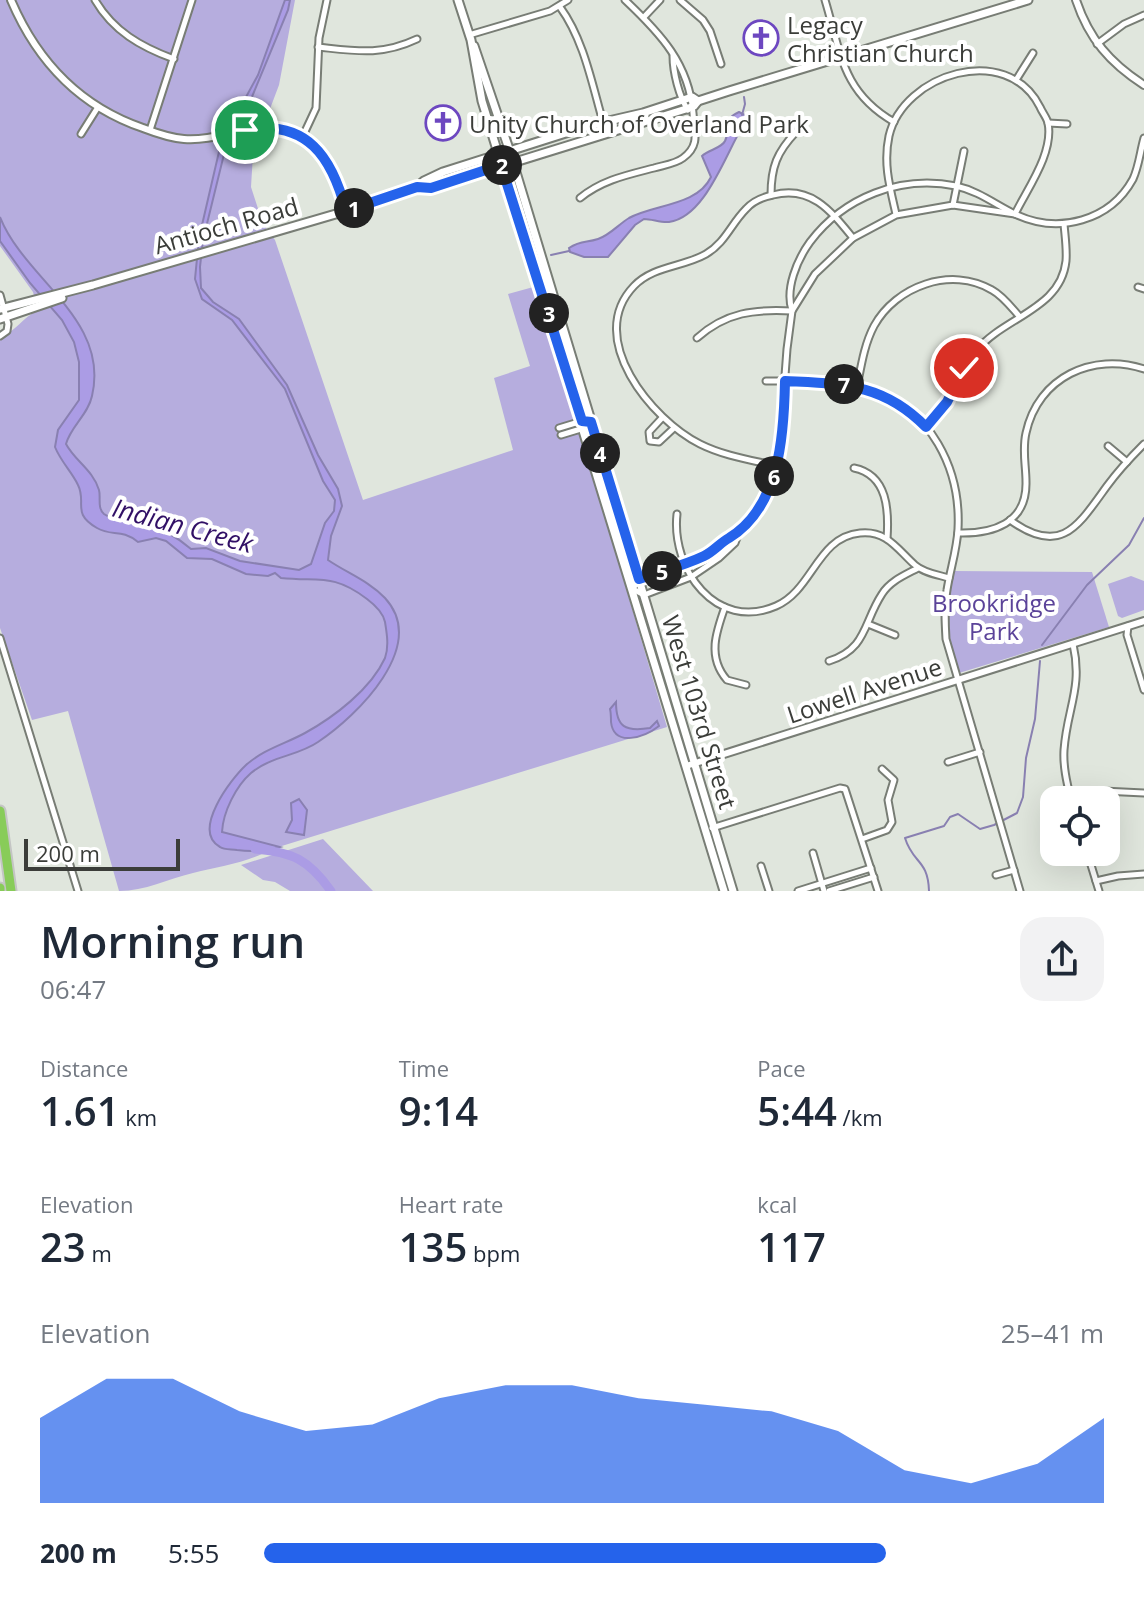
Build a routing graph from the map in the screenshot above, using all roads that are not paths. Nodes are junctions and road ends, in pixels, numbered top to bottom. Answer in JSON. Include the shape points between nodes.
{"nodes":[{"id":1,"x":11,"y":0,"type":"edge"},
{"id":2,"x":95,"y":0,"type":"edge"},
{"id":3,"x":192,"y":0,"type":"edge"},
{"id":4,"x":327,"y":0,"type":"edge"},
{"id":5,"x":458,"y":0,"type":"edge"},
{"id":6,"x":568,"y":0,"type":"edge"},
{"id":7,"x":625,"y":0,"type":"edge"},
{"id":8,"x":660,"y":0,"type":"edge"},
{"id":9,"x":680,"y":0,"type":"edge"},
{"id":10,"x":833,"y":0,"type":"edge"},
{"id":11,"x":1028,"y":0,"type":"edge"},
{"id":12,"x":1076,"y":0,"type":"edge"},
{"id":13,"x":826,"y":3,"type":"edge"},
{"id":14,"x":560,"y":7,"type":"junction"},
{"id":15,"x":1144,"y":15,"type":"edge"},
{"id":16,"x":644,"y":17,"type":"junction"},
{"id":17,"x":470,"y":38,"type":"junction"},
{"id":18,"x":417,"y":39,"type":"dead end"},
{"id":19,"x":1097,"y":44,"type":"junction"},
{"id":20,"x":318,"y":47,"type":"junction"},
{"id":21,"x":1033,"y":53,"type":"dead end"},
{"id":22,"x":842,"y":57,"type":"junction"},
{"id":23,"x":174,"y":59,"type":"junction"},
{"id":24,"x":481,"y":60,"type":"junction"},
{"id":25,"x":721,"y":64,"type":"dead end"},
{"id":26,"x":476,"y":71,"type":"junction"},
{"id":27,"x":1016,"y":80,"type":"junction"},
{"id":28,"x":1144,"y":85,"type":"edge"},
{"id":29,"x":691,"y":104,"type":"junction"},
{"id":30,"x":98,"y":107,"type":"junction"},
{"id":31,"x":603,"y":122,"type":"junction"},
{"id":32,"x":894,"y":122,"type":"junction"},
{"id":33,"x":1048,"y":123,"type":"junction"},
{"id":34,"x":1067,"y":124,"type":"dead end"},
{"id":35,"x":150,"y":130,"type":"junction"},
{"id":36,"x":796,"y":132,"type":"dead end"},
{"id":37,"x":81,"y":134,"type":"dead end"},
{"id":38,"x":302,"y":138,"type":"junction"},
{"id":39,"x":1144,"y":138,"type":"edge"},
{"id":40,"x":509,"y":149,"type":"junction"},
{"id":41,"x":964,"y":151,"type":"dead end"},
{"id":42,"x":498,"y":153,"type":"junction"},
{"id":43,"x":513,"y":161,"type":"junction"},
{"id":44,"x":501,"y":165,"type":"junction"},
{"id":45,"x":956,"y":186,"type":"junction"},
{"id":46,"x":417,"y":187,"type":"junction"},
{"id":47,"x":890,"y":189,"type":"junction"},
{"id":48,"x":771,"y":195,"type":"junction"},
{"id":49,"x":580,"y":198,"type":"dead end"},
{"id":50,"x":953,"y":205,"type":"junction"},
{"id":51,"x":346,"y":211,"type":"junction"},
{"id":52,"x":1015,"y":214,"type":"junction"},
{"id":53,"x":835,"y":215,"type":"junction"},
{"id":54,"x":896,"y":215,"type":"junction"},
{"id":55,"x":1064,"y":224,"type":"junction"},
{"id":56,"x":853,"y":238,"type":"junction"},
{"id":57,"x":0,"y":295,"type":"edge"},
{"id":58,"x":792,"y":311,"type":"junction"},
{"id":59,"x":2,"y":313,"type":"edge"},
{"id":60,"x":1019,"y":316,"type":"junction"},
{"id":61,"x":0,"y":336,"type":"edge"},
{"id":62,"x":697,"y":338,"type":"dead end"},
{"id":63,"x":950,"y":353,"type":"dead end"},
{"id":64,"x":967,"y":364,"type":"junction"},
{"id":65,"x":1144,"y":369,"type":"edge"},
{"id":66,"x":766,"y":381,"type":"dead end"},
{"id":67,"x":785,"y":381,"type":"junction"},
{"id":68,"x":857,"y":387,"type":"junction"},
{"id":69,"x":662,"y":418,"type":"junction"},
{"id":70,"x":585,"y":424,"type":"junction"},
{"id":71,"x":926,"y":427,"type":"junction"},
{"id":72,"x":674,"y":428,"type":"junction"},
{"id":73,"x":560,"y":431,"type":"dead end"},
{"id":74,"x":1144,"y":444,"type":"edge"},
{"id":75,"x":1108,"y":446,"type":"dead end"},
{"id":76,"x":1127,"y":462,"type":"junction"},
{"id":77,"x":777,"y":466,"type":"junction"},
{"id":78,"x":854,"y":468,"type":"dead end"},
{"id":79,"x":677,"y":514,"type":"dead end"},
{"id":80,"x":1010,"y":520,"type":"junction"},
{"id":81,"x":958,"y":533,"type":"junction"},
{"id":82,"x":738,"y":535,"type":"junction"},
{"id":83,"x":887,"y":539,"type":"junction"},
{"id":84,"x":685,"y":564,"type":"junction"},
{"id":85,"x":918,"y":568,"type":"junction"},
{"id":86,"x":691,"y":577,"type":"junction"},
{"id":87,"x":949,"y":578,"type":"junction"},
{"id":88,"x":639,"y":579,"type":"junction"},
{"id":89,"x":633,"y":589,"type":"junction"},
{"id":90,"x":644,"y":595,"type":"junction"},
{"id":91,"x":725,"y":607,"type":"junction"},
{"id":92,"x":1144,"y":621,"type":"edge"},
{"id":93,"x":868,"y":624,"type":"junction"},
{"id":94,"x":1128,"y":626,"type":"junction"},
{"id":95,"x":895,"y":635,"type":"dead end"},
{"id":96,"x":0,"y":638,"type":"edge"},
{"id":97,"x":1073,"y":644,"type":"junction"},
{"id":98,"x":829,"y":661,"type":"dead end"},
{"id":99,"x":957,"y":680,"type":"junction"},
{"id":100,"x":746,"y":685,"type":"dead end"},
{"id":101,"x":1144,"y":690,"type":"edge"},
{"id":102,"x":980,"y":752,"type":"junction"},
{"id":103,"x":948,"y":762,"type":"dead end"},
{"id":104,"x":691,"y":764,"type":"junction"},
{"id":105,"x":882,"y":769,"type":"dead end"},
{"id":106,"x":1069,"y":786,"type":"edge"},
{"id":107,"x":1120,"y":792,"type":"edge"},
{"id":108,"x":1144,"y":793,"type":"edge"},
{"id":109,"x":0,"y":811,"type":"edge"},
{"id":110,"x":710,"y":829,"type":"junction"},
{"id":111,"x":862,"y":839,"type":"junction"},
{"id":112,"x":813,"y":853,"type":"dead end"},
{"id":113,"x":761,"y":866,"type":"dead end"},
{"id":114,"x":1091,"y":866,"type":"edge"},
{"id":115,"x":871,"y":868,"type":"junction"},
{"id":116,"x":1014,"y":870,"type":"junction"},
{"id":117,"x":1144,"y":874,"type":"edge"},
{"id":118,"x":996,"y":875,"type":"dead end"},
{"id":119,"x":874,"y":877,"type":"junction"},
{"id":120,"x":1096,"y":881,"type":"junction"},
{"id":121,"x":821,"y":884,"type":"junction"},
{"id":122,"x":11,"y":891,"type":"edge"},
{"id":123,"x":78,"y":891,"type":"edge"},
{"id":124,"x":724,"y":891,"type":"edge"},
{"id":125,"x":733,"y":891,"type":"edge"},
{"id":126,"x":769,"y":891,"type":"edge"},
{"id":127,"x":798,"y":891,"type":"edge"},
{"id":128,"x":827,"y":891,"type":"edge"},
{"id":129,"x":878,"y":891,"type":"edge"},
{"id":130,"x":1020,"y":891,"type":"edge"},
{"id":131,"x":1099,"y":891,"type":"edge"}],
"edges":[{"from":1,"to":30,"type":"street","via":[[50,67]]},
{"from":2,"to":23,"type":"street","via":[[130,38]]},
{"from":3,"to":23,"type":"street"},
{"from":4,"to":20,"type":"street"},
{"from":5,"to":17,"type":"main road","name":"West 103rd Street"},
{"from":6,"to":14,"type":"street"},
{"from":7,"to":16,"type":"street"},
{"from":8,"to":16,"type":"street"},
{"from":9,"to":25,"type":"street","via":[[703,20]]},
{"from":10,"to":13,"type":"street"},
{"from":11,"to":22,"type":"main road","name":"Antioch Road"},
{"from":12,"to":19,"type":"street"},
{"from":13,"to":22,"type":"street"},
{"from":14,"to":17,"type":"street"},
{"from":14,"to":31,"type":"street","via":[[578,41]]},
{"from":15,"to":19,"type":"street"},
{"from":16,"to":29,"type":"street","via":[[684,71]]},
{"from":17,"to":24,"type":"main road","name":"West 103rd Street"},
{"from":17,"to":26,"type":"main road","name":"West 103rd Street"},
{"from":18,"to":20,"type":"street","via":[[370,52]]},
{"from":19,"to":28,"type":"street"},
{"from":20,"to":38,"type":"street","via":[[316,108]]},
{"from":21,"to":27,"type":"street"},
{"from":22,"to":29,"type":"main road","name":"Antioch Road"},
{"from":22,"to":32,"type":"street","via":[[856,91]]},
{"from":23,"to":35,"type":"street"},
{"from":24,"to":26,"type":"main road"},
{"from":24,"to":40,"type":"main road","name":"West 103rd Street"},
{"from":26,"to":42,"type":"main road","name":"West 103rd Street"},
{"from":27,"to":32,"type":"street","via":[[980,70],[935,82],[907,100]]},
{"from":27,"to":33,"type":"street","via":[[1034,97]]},
{"from":29,"to":31,"type":"main road","name":"Antioch Road"},
{"from":29,"to":43,"type":"main road","name":"Antioch Road"},
{"from":29,"to":49,"type":"street","via":[[697,137],[684,158],[610,180]]},
{"from":30,"to":35,"type":"street"},
{"from":30,"to":37,"type":"street"},
{"from":31,"to":40,"type":"main road","name":"Antioch Road"},
{"from":32,"to":47,"type":"street","via":[[886,159]]},
{"from":33,"to":34,"type":"street"},
{"from":33,"to":52,"type":"street","via":[[1042,161]]},
{"from":35,"to":38,"type":"street","via":[[185,139],[270,128]]},
{"from":36,"to":48,"type":"street","via":[[775,160]]},
{"from":38,"to":51,"type":"street","via":[[331,167]]},
{"from":39,"to":55,"type":"street","via":[[1137,169],[1121,196],[1097,215]]},
{"from":40,"to":42,"type":"main road","name":"Antioch Road"},
{"from":40,"to":43,"type":"main road","name":"West 103rd Street"},
{"from":41,"to":45,"type":"street"},
{"from":42,"to":44,"type":"main road","name":"West 103rd Street"},
{"from":42,"to":46,"type":"main road","name":"Antioch Road"},
{"from":43,"to":44,"type":"main road","name":"Antioch Road"},
{"from":43,"to":70,"type":"main road","name":"West 103rd Street"},
{"from":44,"to":46,"type":"main road","name":"Antioch Road","via":[[431,188]]},
{"from":44,"to":70,"type":"main road","name":"West 103rd Street"},
{"from":45,"to":47,"type":"street"},
{"from":45,"to":50,"type":"street"},
{"from":45,"to":52,"type":"street"},
{"from":46,"to":51,"type":"main road","name":"Antioch Road"},
{"from":47,"to":53,"type":"street","via":[[861,197]]},
{"from":47,"to":54,"type":"street"},
{"from":48,"to":53,"type":"street","via":[[804,194]]},
{"from":48,"to":69,"type":"street","via":[[748,207],[714,249],[653,273],[635,284],[621,304],[621,351],[638,390]]},
{"from":50,"to":52,"type":"street"},
{"from":50,"to":54,"type":"street"},
{"from":51,"to":59,"type":"main road","name":"Antioch Road"},
{"from":52,"to":55,"type":"street"},
{"from":53,"to":56,"type":"street"},
{"from":53,"to":58,"type":"street","via":[[801,255],[788,298]]},
{"from":54,"to":56,"type":"street"},
{"from":55,"to":60,"type":"street","via":[[1061,279],[1046,300]]},
{"from":56,"to":58,"type":"street","via":[[815,274]]},
{"from":57,"to":59,"type":"street"},
{"from":58,"to":62,"type":"street","via":[[735,314]]},
{"from":58,"to":67,"type":"street"},
{"from":59,"to":61,"type":"street","via":[[7,331]]},
{"from":60,"to":64,"type":"street","via":[[984,341]]},
{"from":60,"to":68,"type":"street","via":[[1002,296],[980,284],[945,280],[914,288],[892,302],[875,324]]},
{"from":63,"to":64,"type":"street"},
{"from":64,"to":71,"type":"street"},
{"from":65,"to":80,"type":"street","via":[[1095,364],[1064,376],[1046,392],[1028,425],[1026,492]]},
{"from":66,"to":67,"type":"street"},
{"from":67,"to":68,"type":"street"},
{"from":67,"to":77,"type":"street"},
{"from":68,"to":71,"type":"street","via":[[892,399]]},
{"from":69,"to":72,"type":"street"},
{"from":69,"to":72,"type":"street","via":[[649,432],[650,441],[659,442]]},
{"from":70,"to":73,"type":"street"},
{"from":70,"to":88,"type":"main road","name":"West 103rd Street"},
{"from":70,"to":89,"type":"main road","name":"West 103rd Street"},
{"from":71,"to":81,"type":"street","via":[[950,468],[958,497]]},
{"from":72,"to":77,"type":"street","via":[[710,449]]},
{"from":74,"to":76,"type":"street"},
{"from":75,"to":76,"type":"street"},
{"from":76,"to":80,"type":"street","via":[[1083,520],[1065,533],[1036,535]]},
{"from":77,"to":82,"type":"street","via":[[763,501]]},
{"from":78,"to":83,"type":"street","via":[[872,476],[882,491],[888,509]]},
{"from":79,"to":84,"type":"street"},
{"from":80,"to":81,"type":"street","via":[[991,531]]},
{"from":81,"to":87,"type":"street"},
{"from":82,"to":84,"type":"street"},
{"from":82,"to":86,"type":"street","via":[[729,550]]},
{"from":83,"to":85,"type":"street"},
{"from":83,"to":91,"type":"street","via":[[865,532],[839,539],[803,586],[776,606],[753,612]]},
{"from":84,"to":86,"type":"street"},
{"from":84,"to":88,"type":"street"},
{"from":85,"to":87,"type":"street"},
{"from":85,"to":93,"type":"street","via":[[887,586]]},
{"from":86,"to":90,"type":"street"},
{"from":86,"to":91,"type":"street","via":[[705,596]]},
{"from":87,"to":99,"type":"street","via":[[944,617]]},
{"from":88,"to":89,"type":"street"},
{"from":88,"to":90,"type":"main road","name":"West 103rd Street"},
{"from":89,"to":90,"type":"street"},
{"from":89,"to":104,"type":"main road","name":"West 103rd Street"},
{"from":90,"to":104,"type":"main road","name":"West 103rd Street"},
{"from":91,"to":100,"type":"street","via":[[716,634],[716,659],[727,680]]},
{"from":92,"to":94,"type":"street","name":"Lowell Avenue"},
{"from":93,"to":95,"type":"street"},
{"from":93,"to":98,"type":"street","via":[[855,646]]},
{"from":94,"to":97,"type":"street","name":"Lowell Avenue"},
{"from":94,"to":101,"type":"street"},
{"from":96,"to":123,"type":"street"},
{"from":97,"to":99,"type":"street","name":"Lowell Avenue"},
{"from":97,"to":106,"type":"street","via":[[1077,688],[1064,752]]},
{"from":99,"to":102,"type":"street"},
{"from":99,"to":104,"type":"street","name":"Lowell Avenue"},
{"from":102,"to":103,"type":"street"},
{"from":102,"to":116,"type":"street"},
{"from":104,"to":110,"type":"main road","name":"West 103rd Street"},
{"from":105,"to":111,"type":"street","via":[[894,780],[888,800],[892,822],[887,830]]},
{"from":107,"to":108,"type":"street"},
{"from":109,"to":122,"type":"highway"},
{"from":110,"to":111,"type":"street","via":[[840,788],[845,789]]},
{"from":110,"to":124,"type":"main road","name":"West 103rd Street"},
{"from":110,"to":125,"type":"main road","name":"West 103rd Street"},
{"from":111,"to":115,"type":"street"},
{"from":112,"to":121,"type":"street"},
{"from":113,"to":126,"type":"street"},
{"from":114,"to":120,"type":"street"},
{"from":115,"to":119,"type":"street"},
{"from":115,"to":121,"type":"street"},
{"from":116,"to":118,"type":"street"},
{"from":116,"to":130,"type":"street"},
{"from":117,"to":120,"type":"street"},
{"from":119,"to":128,"type":"street"},
{"from":119,"to":129,"type":"street"},
{"from":120,"to":131,"type":"street"},
{"from":121,"to":127,"type":"street"},
{"from":121,"to":128,"type":"street"}]}
